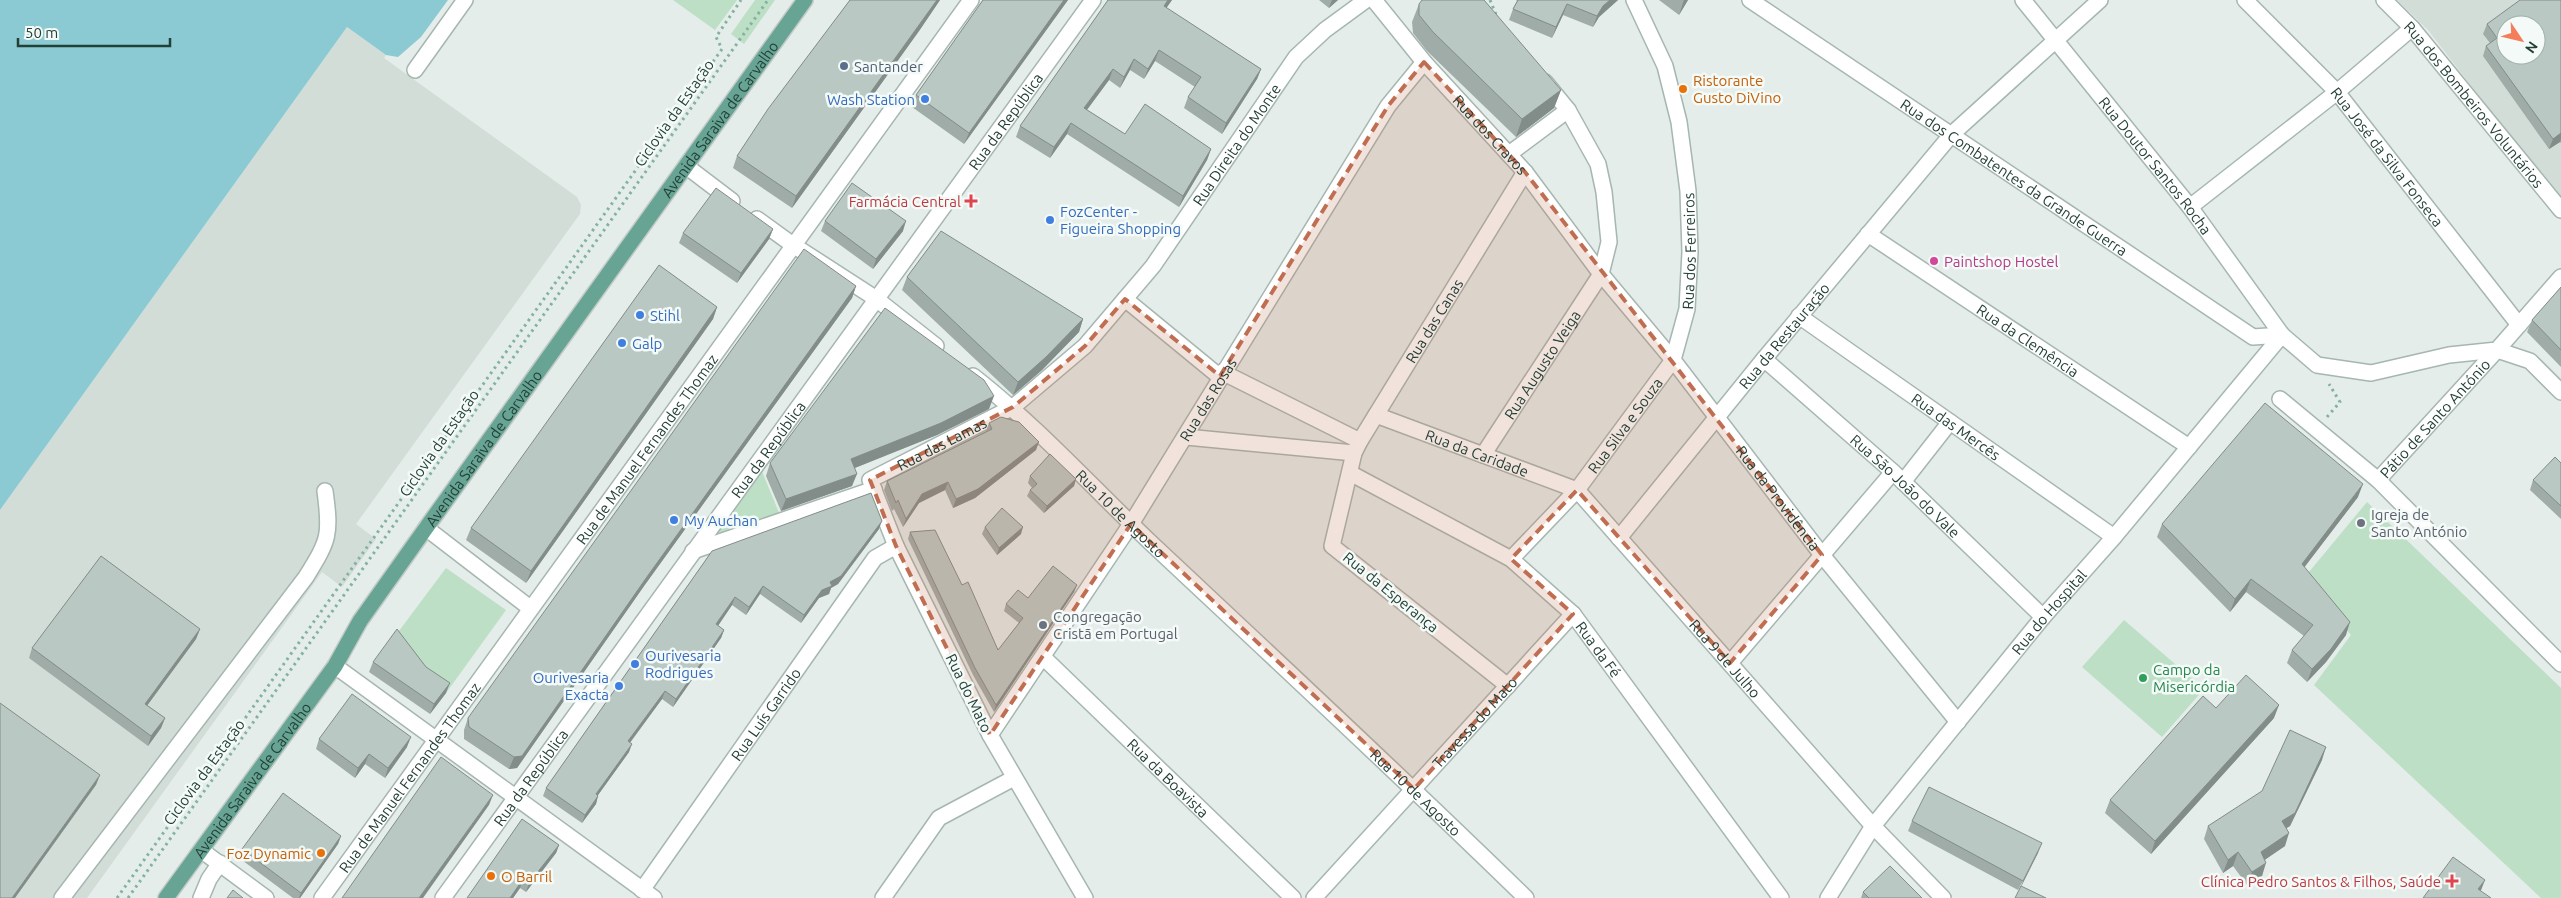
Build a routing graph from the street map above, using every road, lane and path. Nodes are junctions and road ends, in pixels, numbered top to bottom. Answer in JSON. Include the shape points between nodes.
{"nodes":[{"id":1,"x":465,"y":0,"type":"edge"},
{"id":2,"x":741,"y":0,"type":"edge"},
{"id":3,"x":768,"y":0,"type":"edge"},
{"id":4,"x":806,"y":0,"type":"edge"},
{"id":5,"x":971,"y":0,"type":"edge"},
{"id":6,"x":1093,"y":0,"type":"edge"},
{"id":7,"x":1366,"y":0,"type":"edge"},
{"id":8,"x":1374,"y":0,"type":"edge"},
{"id":9,"x":1490,"y":0,"type":"edge"},
{"id":10,"x":1634,"y":0,"type":"edge"},
{"id":11,"x":1750,"y":0,"type":"edge"},
{"id":12,"x":2023,"y":0,"type":"edge"},
{"id":13,"x":2100,"y":0,"type":"edge"},
{"id":14,"x":2245,"y":0,"type":"edge"},
{"id":15,"x":2384,"y":0,"type":"edge"},
{"id":16,"x":1501,"y":25,"type":"edge"},
{"id":17,"x":2412,"y":28,"type":"junction"},
{"id":18,"x":2056,"y":41,"type":"junction"},
{"id":19,"x":1424,"y":62,"type":"junction"},
{"id":20,"x":415,"y":70,"type":"dead end"},
{"id":21,"x":1536,"y":72,"type":"edge"},
{"id":22,"x":2337,"y":92,"type":"junction"},
{"id":23,"x":1568,"y":110,"type":"junction"},
{"id":24,"x":1952,"y":134,"type":"junction"},
{"id":25,"x":1509,"y":154,"type":"junction"},
{"id":26,"x":686,"y":166,"type":"junction"},
{"id":27,"x":1525,"y":172,"type":"junction"},
{"id":28,"x":2190,"y":207,"type":"junction"},
{"id":29,"x":2561,"y":210,"type":"edge"},
{"id":30,"x":1868,"y":234,"type":"junction"},
{"id":31,"x":793,"y":245,"type":"junction"},
{"id":32,"x":1601,"y":274,"type":"junction"},
{"id":33,"x":2561,"y":277,"type":"edge"},
{"id":34,"x":875,"y":298,"type":"junction"},
{"id":35,"x":1125,"y":299,"type":"junction"},
{"id":36,"x":1799,"y":316,"type":"junction"},
{"id":37,"x":2519,"y":324,"type":"junction"},
{"id":38,"x":2282,"y":335,"type":"junction"},
{"id":39,"x":2497,"y":350,"type":"junction"},
{"id":40,"x":944,"y":353,"type":"edge"},
{"id":41,"x":1764,"y":359,"type":"junction"},
{"id":42,"x":1673,"y":360,"type":"junction"},
{"id":43,"x":960,"y":365,"type":"edge"},
{"id":44,"x":2317,"y":365,"type":"junction"},
{"id":45,"x":1221,"y":374,"type":"junction"},
{"id":46,"x":2561,"y":392,"type":"edge"},
{"id":47,"x":2280,"y":399,"type":"dead end"},
{"id":48,"x":1013,"y":407,"type":"junction"},
{"id":49,"x":1376,"y":416,"type":"junction"},
{"id":50,"x":1716,"y":417,"type":"junction"},
{"id":51,"x":1950,"y":422,"type":"junction"},
{"id":52,"x":2317,"y":430,"type":"junction"},
{"id":53,"x":1186,"y":436,"type":"junction"},
{"id":54,"x":1357,"y":447,"type":"junction"},
{"id":55,"x":2189,"y":447,"type":"junction"},
{"id":56,"x":1483,"y":455,"type":"junction"},
{"id":57,"x":1350,"y":473,"type":"junction"},
{"id":58,"x":1898,"y":477,"type":"junction"},
{"id":59,"x":2378,"y":480,"type":"junction"},
{"id":60,"x":872,"y":484,"type":"junction"},
{"id":61,"x":1577,"y":490,"type":"junction"},
{"id":62,"x":325,"y":491,"type":"dead end"},
{"id":63,"x":1131,"y":524,"type":"junction"},
{"id":64,"x":426,"y":528,"type":"junction"},
{"id":65,"x":2114,"y":537,"type":"junction"},
{"id":66,"x":1619,"y":538,"type":"junction"},
{"id":67,"x":896,"y":546,"type":"junction"},
{"id":68,"x":693,"y":551,"type":"junction"},
{"id":69,"x":1822,"y":555,"type":"junction"},
{"id":70,"x":1510,"y":559,"type":"junction"},
{"id":71,"x":530,"y":608,"type":"junction"},
{"id":72,"x":1573,"y":614,"type":"junction"},
{"id":73,"x":2043,"y":617,"type":"junction"},
{"id":74,"x":1043,"y":657,"type":"junction"},
{"id":75,"x":1730,"y":663,"type":"junction"},
{"id":76,"x":2561,"y":664,"type":"edge"},
{"id":77,"x":335,"y":666,"type":"junction"},
{"id":78,"x":1508,"y":686,"type":"junction"},
{"id":79,"x":1958,"y":722,"type":"junction"},
{"id":80,"x":990,"y":735,"type":"junction"},
{"id":81,"x":437,"y":740,"type":"junction"},
{"id":82,"x":1014,"y":778,"type":"junction"},
{"id":83,"x":1414,"y":788,"type":"junction"},
{"id":84,"x":516,"y":796,"type":"junction"},
{"id":85,"x":1873,"y":826,"type":"junction"},
{"id":86,"x":201,"y":850,"type":"junction"},
{"id":87,"x":220,"y":863,"type":"junction"},
{"id":88,"x":648,"y":894,"type":"edge"},
{"id":89,"x":62,"y":898,"type":"edge"},
{"id":90,"x":117,"y":898,"type":"edge"},
{"id":91,"x":128,"y":898,"type":"edge"},
{"id":92,"x":166,"y":898,"type":"edge"},
{"id":93,"x":201,"y":898,"type":"edge"},
{"id":94,"x":266,"y":898,"type":"edge"},
{"id":95,"x":322,"y":898,"type":"edge"},
{"id":96,"x":443,"y":898,"type":"edge"},
{"id":97,"x":882,"y":898,"type":"edge"},
{"id":98,"x":1085,"y":898,"type":"edge"},
{"id":99,"x":1294,"y":898,"type":"edge"},
{"id":100,"x":1314,"y":898,"type":"edge"},
{"id":101,"x":1526,"y":898,"type":"edge"},
{"id":102,"x":1781,"y":898,"type":"edge"},
{"id":103,"x":1828,"y":898,"type":"edge"},
{"id":104,"x":1943,"y":898,"type":"edge"}],
"edges":[{"from":1,"to":20,"type":"street"},
{"from":2,"to":90,"type":"path","via":[[716,37],[722,49]]},
{"from":3,"to":91,"type":"path","name":"Ciclovia da Estação"},
{"from":4,"to":26,"type":"main road","name":"Avenida Saraiva de Carvalho"},
{"from":5,"to":31,"type":"street","name":"Rua de Manuel Fernandes Thomaz"},
{"from":6,"to":34,"type":"street","name":"Rua da República"},
{"from":7,"to":35,"type":"street","name":"Rua Direita do Monte","via":[[1325,30],[1296,57],[1153,266]]},
{"from":8,"to":19,"type":"street","name":"Rua dos Cravos"},
{"from":9,"to":16,"type":"path"},
{"from":10,"to":42,"type":"street","name":"Rua dos Ferreiros","via":[[1665,66],[1679,122],[1688,191],[1690,252],[1687,309]]},
{"from":11,"to":24,"type":"street","name":"Rua dos Combatentes da Grande Guerra"},
{"from":12,"to":18,"type":"street","name":"Rua Doutor Santos Rocha"},
{"from":13,"to":18,"type":"street","name":"Rua da Restauração"},
{"from":14,"to":22,"type":"street","name":"Rua José da Silva Fonseca"},
{"from":15,"to":17,"type":"street","name":"Rua dos Bombeiros Voluntários"},
{"from":17,"to":22,"type":"street"},
{"from":17,"to":29,"type":"street","name":"Rua dos Bombeiros Voluntários"},
{"from":18,"to":24,"type":"street","name":"Rua da Restauração"},
{"from":18,"to":28,"type":"street","name":"Rua Doutor Santos Rocha"},
{"from":19,"to":25,"type":"street","name":"Rua dos Cravos"},
{"from":19,"to":45,"type":"street","name":"Rua das Rosas","via":[[1388,106]]},
{"from":21,"to":23,"type":"street","name":"Rua Augusto Veiga"},
{"from":22,"to":28,"type":"street"},
{"from":22,"to":37,"type":"street","name":"Rua José da Silva Fonseca"},
{"from":23,"to":25,"type":"street"},
{"from":23,"to":32,"type":"street","name":"Rua Augusto Veiga","via":[[1598,164],[1604,192],[1609,242]]},
{"from":24,"to":30,"type":"street","name":"Rua da Restauração"},
{"from":24,"to":38,"type":"street","name":"Rua dos Combatentes da Grande Guerra","via":[[2253,337]]},
{"from":25,"to":27,"type":"street","name":"Rua dos Cravos"},
{"from":26,"to":31,"type":"street"},
{"from":26,"to":64,"type":"main road","name":"Avenida Saraiva de Carvalho"},
{"from":27,"to":32,"type":"street","name":"Rua dos Cravos"},
{"from":27,"to":49,"type":"street","name":"Rua das Canas"},
{"from":28,"to":38,"type":"street","name":"Rua Doutor Santos Rocha"},
{"from":30,"to":36,"type":"street","name":"Rua da Restauração"},
{"from":30,"to":55,"type":"street","name":"Rua da Clemência"},
{"from":31,"to":34,"type":"street"},
{"from":31,"to":71,"type":"street","name":"Rua de Manuel Fernandes Thomaz"},
{"from":32,"to":42,"type":"street","name":"Rua da Providência"},
{"from":32,"to":56,"type":"street","name":"Rua Augusto Veiga"},
{"from":33,"to":37,"type":"street","name":"Pátio de Santo António"},
{"from":34,"to":40,"type":"street"},
{"from":34,"to":68,"type":"street","name":"Rua da República"},
{"from":35,"to":45,"type":"street"},
{"from":35,"to":48,"type":"street","name":"Rua Direita do Monte","via":[[1085,346]]},
{"from":36,"to":41,"type":"street","name":"Rua da Restauração"},
{"from":36,"to":51,"type":"street","name":"Rua das Mercês"},
{"from":37,"to":39,"type":"street","name":"Pátio de Santo António"},
{"from":38,"to":44,"type":"street","name":"Rua Doutor Santos Rocha"},
{"from":38,"to":55,"type":"street","name":"Rua do Hospital"},
{"from":39,"to":44,"type":"street","via":[[2449,355],[2371,373]]},
{"from":39,"to":46,"type":"street","via":[[2530,360]]},
{"from":39,"to":59,"type":"street","name":"Pátio de Santo António"},
{"from":41,"to":50,"type":"street","name":"Rua da Restauração"},
{"from":41,"to":58,"type":"street","name":"Rua São João do Vale"},
{"from":42,"to":50,"type":"street","name":"Rua da Providência"},
{"from":42,"to":61,"type":"street","name":"Rua Silva e Souza"},
{"from":43,"to":48,"type":"street","name":"Rua 10 de Agosto"},
{"from":44,"to":52,"type":"path","via":[[2340,402]]},
{"from":45,"to":53,"type":"street","name":"Rua das Rosas"},
{"from":45,"to":54,"type":"street"},
{"from":47,"to":52,"type":"street","name":"Pátio de Santo António"},
{"from":48,"to":60,"type":"street","name":"Rua das Lamas"},
{"from":48,"to":63,"type":"street","name":"Rua 10 de Agosto"},
{"from":49,"to":54,"type":"street","name":"Rua das Canas"},
{"from":49,"to":56,"type":"street","name":"Rua da Caridade"},
{"from":50,"to":66,"type":"street","name":"Rua da Restauração"},
{"from":50,"to":69,"type":"street","name":"Rua da Providência"},
{"from":51,"to":58,"type":"street"},
{"from":51,"to":65,"type":"street","name":"Rua das Mercês"},
{"from":52,"to":59,"type":"street","name":"Pátio de Santo António"},
{"from":53,"to":54,"type":"street"},
{"from":53,"to":63,"type":"street","name":"Rua das Rosas"},
{"from":54,"to":57,"type":"street","name":"Rua das Canas"},
{"from":55,"to":65,"type":"street","name":"Rua do Hospital"},
{"from":56,"to":61,"type":"street","name":"Rua da Caridade"},
{"from":57,"to":70,"type":"street","name":"Rua da Fé"},
{"from":57,"to":78,"type":"street","name":"Rua da Esperança","via":[[1332,546]]},
{"from":58,"to":69,"type":"street"},
{"from":58,"to":73,"type":"street","name":"Rua São João do Vale"},
{"from":59,"to":76,"type":"street"},
{"from":60,"to":67,"type":"street","name":"Rua do Mato"},
{"from":60,"to":68,"type":"street","name":"Rua das Lamas"},
{"from":61,"to":66,"type":"street","name":"Rua 9 de Julho"},
{"from":61,"to":70,"type":"street","name":"Rua Silva e Souza"},
{"from":62,"to":89,"type":"street","via":[[329,522],[325,546],[306,577]]},
{"from":63,"to":74,"type":"street","name":"Rua das Rosas"},
{"from":63,"to":83,"type":"street","name":"Rua 10 de Agosto"},
{"from":64,"to":71,"type":"street"},
{"from":64,"to":77,"type":"main road","name":"Avenida Saraiva de Carvalho","via":[[360,621]]},
{"from":65,"to":73,"type":"street","name":"Rua do Hospital"},
{"from":66,"to":75,"type":"street","name":"Rua 9 de Julho"},
{"from":67,"to":80,"type":"street","name":"Rua do Mato"},
{"from":67,"to":88,"type":"street","name":"Rua Luís Garrido","via":[[874,558]]},
{"from":68,"to":84,"type":"street","name":"Rua da República"},
{"from":69,"to":75,"type":"street"},
{"from":69,"to":79,"type":"street","name":"Rua da Providência"},
{"from":70,"to":72,"type":"street","name":"Rua da Fé"},
{"from":71,"to":81,"type":"street","name":"Rua de Manuel Fernandes Thomaz"},
{"from":72,"to":78,"type":"street","name":"Travessa do Mato"},
{"from":72,"to":102,"type":"street","name":"Rua da Fé"},
{"from":73,"to":79,"type":"street","name":"Rua do Hospital"},
{"from":74,"to":80,"type":"street","name":"Rua das Rosas"},
{"from":74,"to":99,"type":"street","name":"Rua da Boavista"},
{"from":75,"to":85,"type":"street","name":"Rua 9 de Julho"},
{"from":77,"to":81,"type":"street"},
{"from":77,"to":86,"type":"main road","name":"Avenida Saraiva de Carvalho"},
{"from":78,"to":83,"type":"street","name":"Travessa do Mato"},
{"from":79,"to":85,"type":"street","name":"Rua do Hospital"},
{"from":80,"to":82,"type":"street","name":"Rua do Mato"},
{"from":81,"to":84,"type":"street"},
{"from":81,"to":95,"type":"street","name":"Rua de Manuel Fernandes Thomaz"},
{"from":82,"to":97,"type":"street","via":[[939,818]]},
{"from":82,"to":98,"type":"street","name":"Rua do Mato"},
{"from":83,"to":100,"type":"street","name":"Travessa do Mato"},
{"from":83,"to":101,"type":"street","name":"Rua 10 de Agosto"},
{"from":84,"to":88,"type":"street"},
{"from":84,"to":96,"type":"street","name":"Rua da República"},
{"from":85,"to":103,"type":"street","name":"Rua do Hospital"},
{"from":85,"to":104,"type":"street","name":"Rua 9 de Julho"},
{"from":86,"to":87,"type":"street"},
{"from":86,"to":92,"type":"main road","name":"Avenida Saraiva de Carvalho"},
{"from":87,"to":93,"type":"street"},
{"from":87,"to":94,"type":"street"}]}
